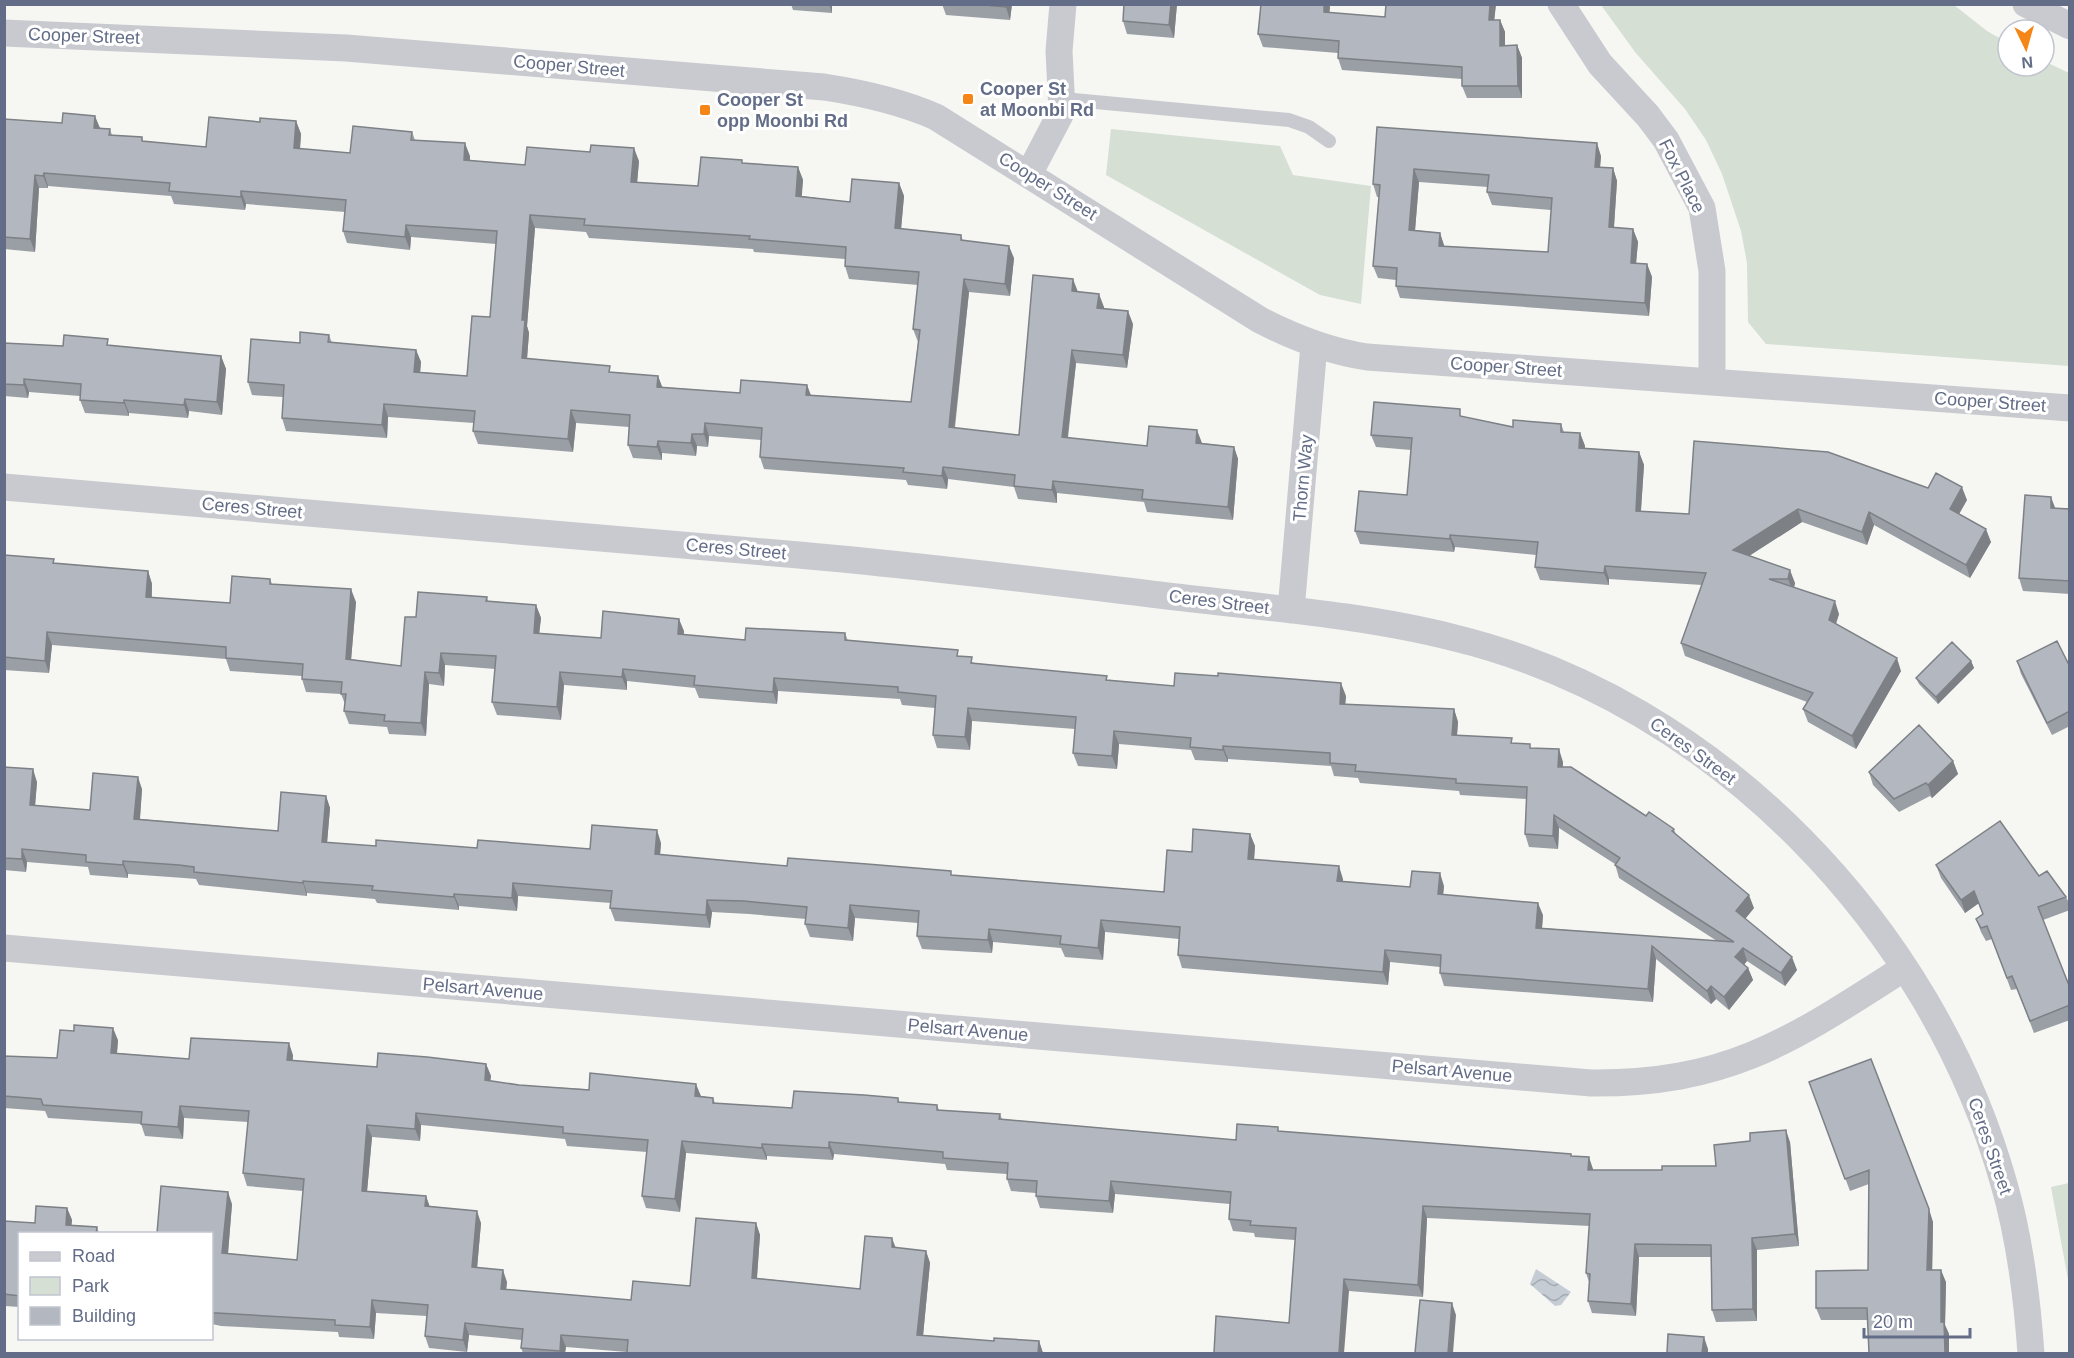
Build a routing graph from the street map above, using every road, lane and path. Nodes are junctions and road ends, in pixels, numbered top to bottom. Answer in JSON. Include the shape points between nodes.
{"nodes":[{"id":1,"x":1063,"y":4,"type":"edge"},
{"id":2,"x":1561,"y":4,"type":"edge"},
{"id":3,"x":2026,"y":4,"type":"edge"},
{"id":4,"x":2070,"y":26,"type":"edge"},
{"id":5,"x":4,"y":33,"type":"edge"},
{"id":6,"x":1063,"y":99,"type":"junction"},
{"id":7,"x":1329,"y":141,"type":"dead end"},
{"id":8,"x":1029,"y":174,"type":"junction"},
{"id":9,"x":1314,"y":345,"type":"junction"},
{"id":10,"x":1712,"y":381,"type":"junction"},
{"id":11,"x":2070,"y":408,"type":"edge"},
{"id":12,"x":4,"y":486,"type":"edge"},
{"id":13,"x":1292,"y":610,"type":"junction"},
{"id":14,"x":4,"y":948,"type":"edge"},
{"id":15,"x":1904,"y":968,"type":"junction"},
{"id":16,"x":2031,"y":1353,"type":"edge"}],
"edges":[{"from":1,"to":6,"type":"street","via":[[1059,51]]},
{"from":2,"to":10,"type":"street","name":"Fox Place","via":[[1600,64],[1666,140],[1702,208],[1712,271]]},
{"from":3,"to":4,"type":"street"},
{"from":5,"to":8,"type":"street","name":"Cooper Street","via":[[346,48],[824,87],[906,104],[936,117]]},
{"from":6,"to":7,"type":"lane","via":[[1289,120],[1309,127]]},
{"from":6,"to":8,"type":"street","via":[[1058,122]]},
{"from":8,"to":9,"type":"street","name":"Cooper Street","via":[[1260,320]]},
{"from":9,"to":10,"type":"street","name":"Cooper Street","via":[[1367,357]]},
{"from":9,"to":13,"type":"street","name":"Thorn Way"},
{"from":10,"to":11,"type":"street","name":"Cooper Street"},
{"from":12,"to":13,"type":"street","name":"Ceres Street","via":[[890,562]]},
{"from":13,"to":15,"type":"street","name":"Ceres Street","via":[[1468,641],[1558,674],[1659,725],[1755,797],[1814,853],[1877,927]]},
{"from":14,"to":15,"type":"street","name":"Pelsart Avenue","via":[[1602,1083],[1661,1081],[1731,1065],[1806,1031]]},
{"from":15,"to":16,"type":"street","name":"Ceres Street","via":[[1943,1030],[1972,1093],[2002,1178],[2020,1257]]}]}
